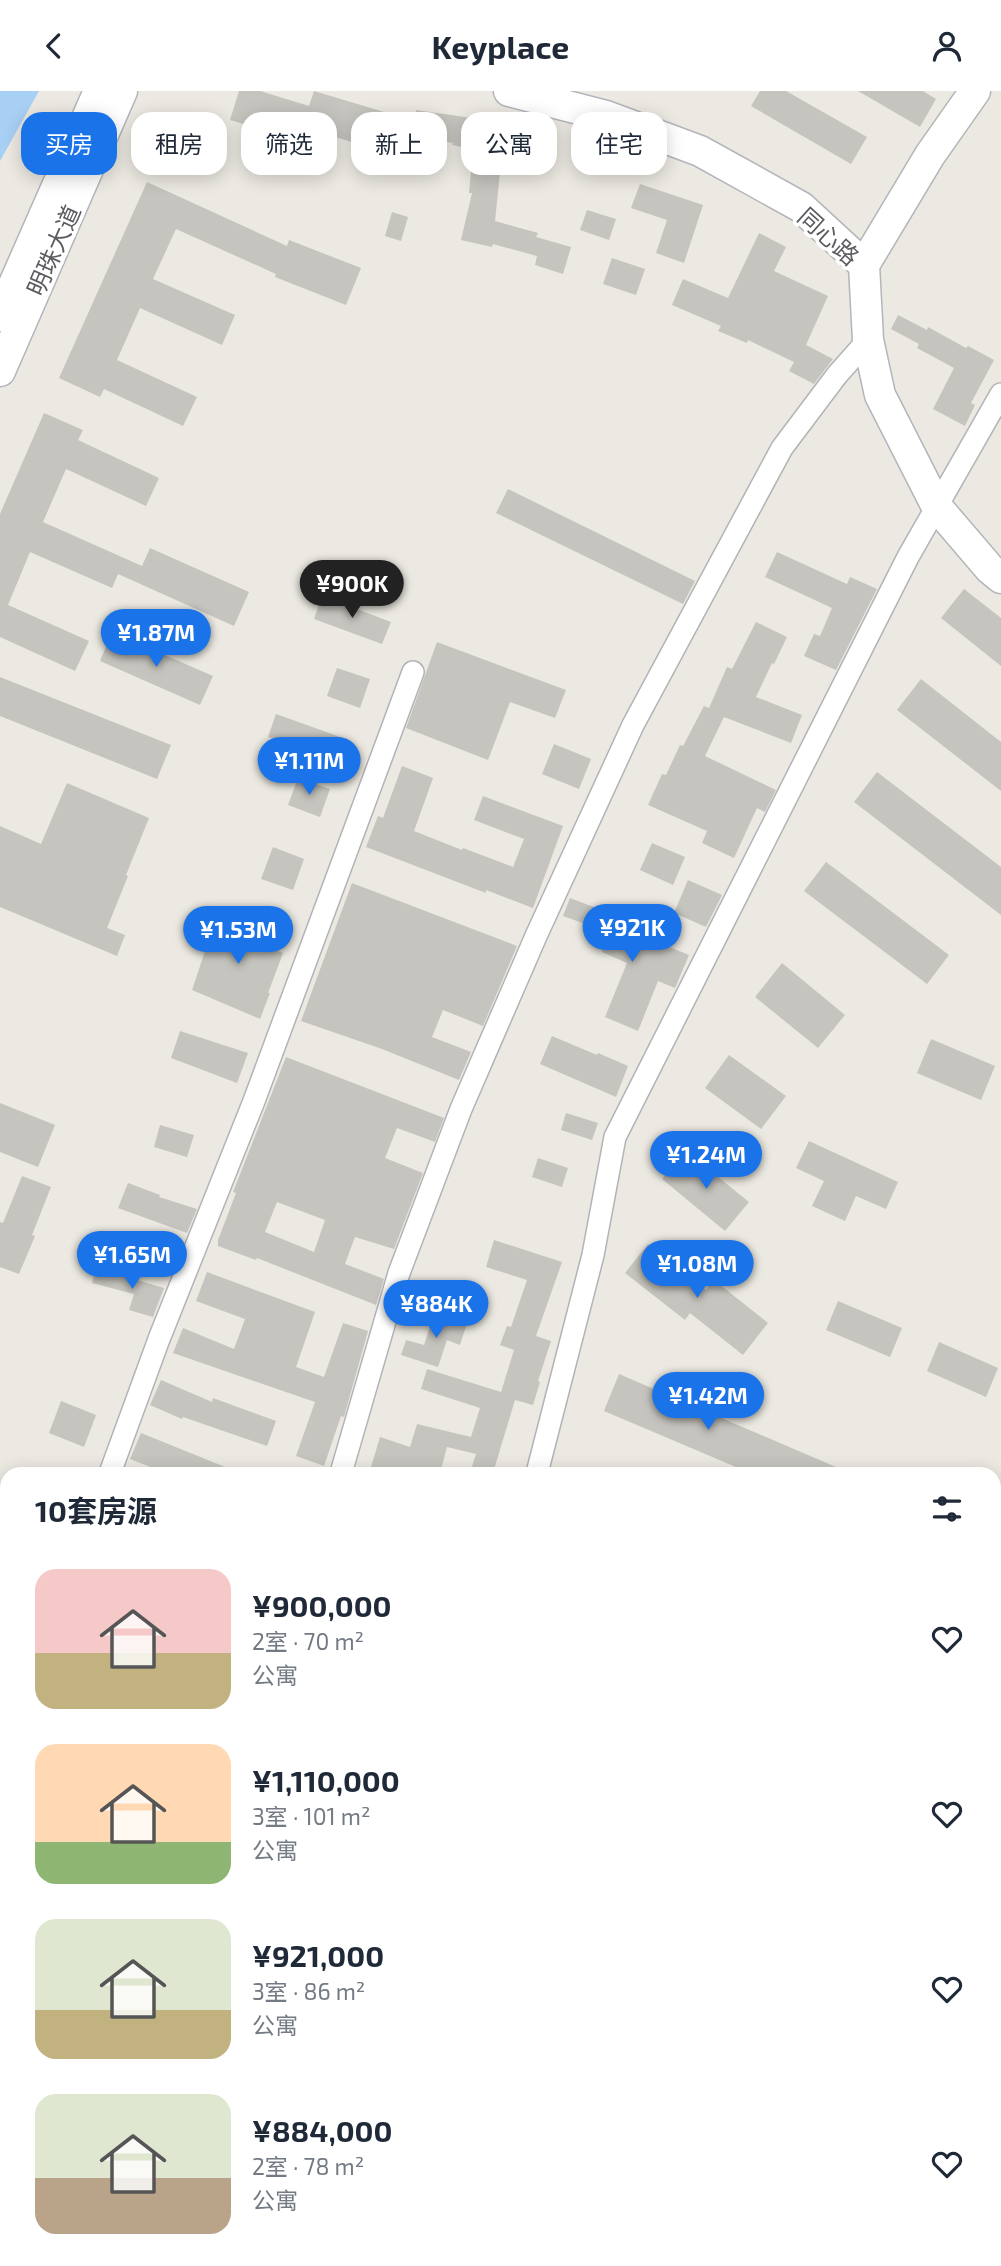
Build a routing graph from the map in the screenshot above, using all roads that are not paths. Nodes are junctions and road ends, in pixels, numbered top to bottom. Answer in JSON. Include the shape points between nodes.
{"nodes":[{"id":1,"x":99,"y":91,"type":"edge"},
{"id":2,"x":122,"y":91,"type":"edge"},
{"id":3,"x":509,"y":91,"type":"edge"},
{"id":4,"x":975,"y":91,"type":"edge"},
{"id":5,"x":864,"y":265,"type":"junction"},
{"id":6,"x":0,"y":316,"type":"edge"},
{"id":7,"x":868,"y":339,"type":"junction"},
{"id":8,"x":0,"y":371,"type":"edge"},
{"id":9,"x":1001,"y":394,"type":"edge"},
{"id":10,"x":937,"y":507,"type":"junction"},
{"id":11,"x":1001,"y":578,"type":"edge"},
{"id":12,"x":413,"y":672,"type":"dead end"},
{"id":13,"x":112,"y":1467,"type":"edge"},
{"id":14,"x":343,"y":1467,"type":"edge"},
{"id":15,"x":539,"y":1467,"type":"edge"}],
"edges":[{"from":1,"to":6,"type":"street","name":"明珠大道"},
{"from":2,"to":8,"type":"street","name":"明珠大道"},
{"from":3,"to":5,"type":"street","name":"同心路","via":[[606,115],[700,151],[801,207]]},
{"from":4,"to":5,"type":"street","via":[[930,155]]},
{"from":5,"to":7,"type":"street","name":"同心路"},
{"from":7,"to":10,"type":"street","name":"同心路","via":[[880,395]]},
{"from":7,"to":14,"type":"street","via":[[782,448],[633,725],[461,1109],[400,1273]]},
{"from":9,"to":10,"type":"street"},
{"from":10,"to":11,"type":"street","name":"同心路"},
{"from":10,"to":15,"type":"street","via":[[615,1137],[593,1255]]},
{"from":12,"to":13,"type":"street"}]}
